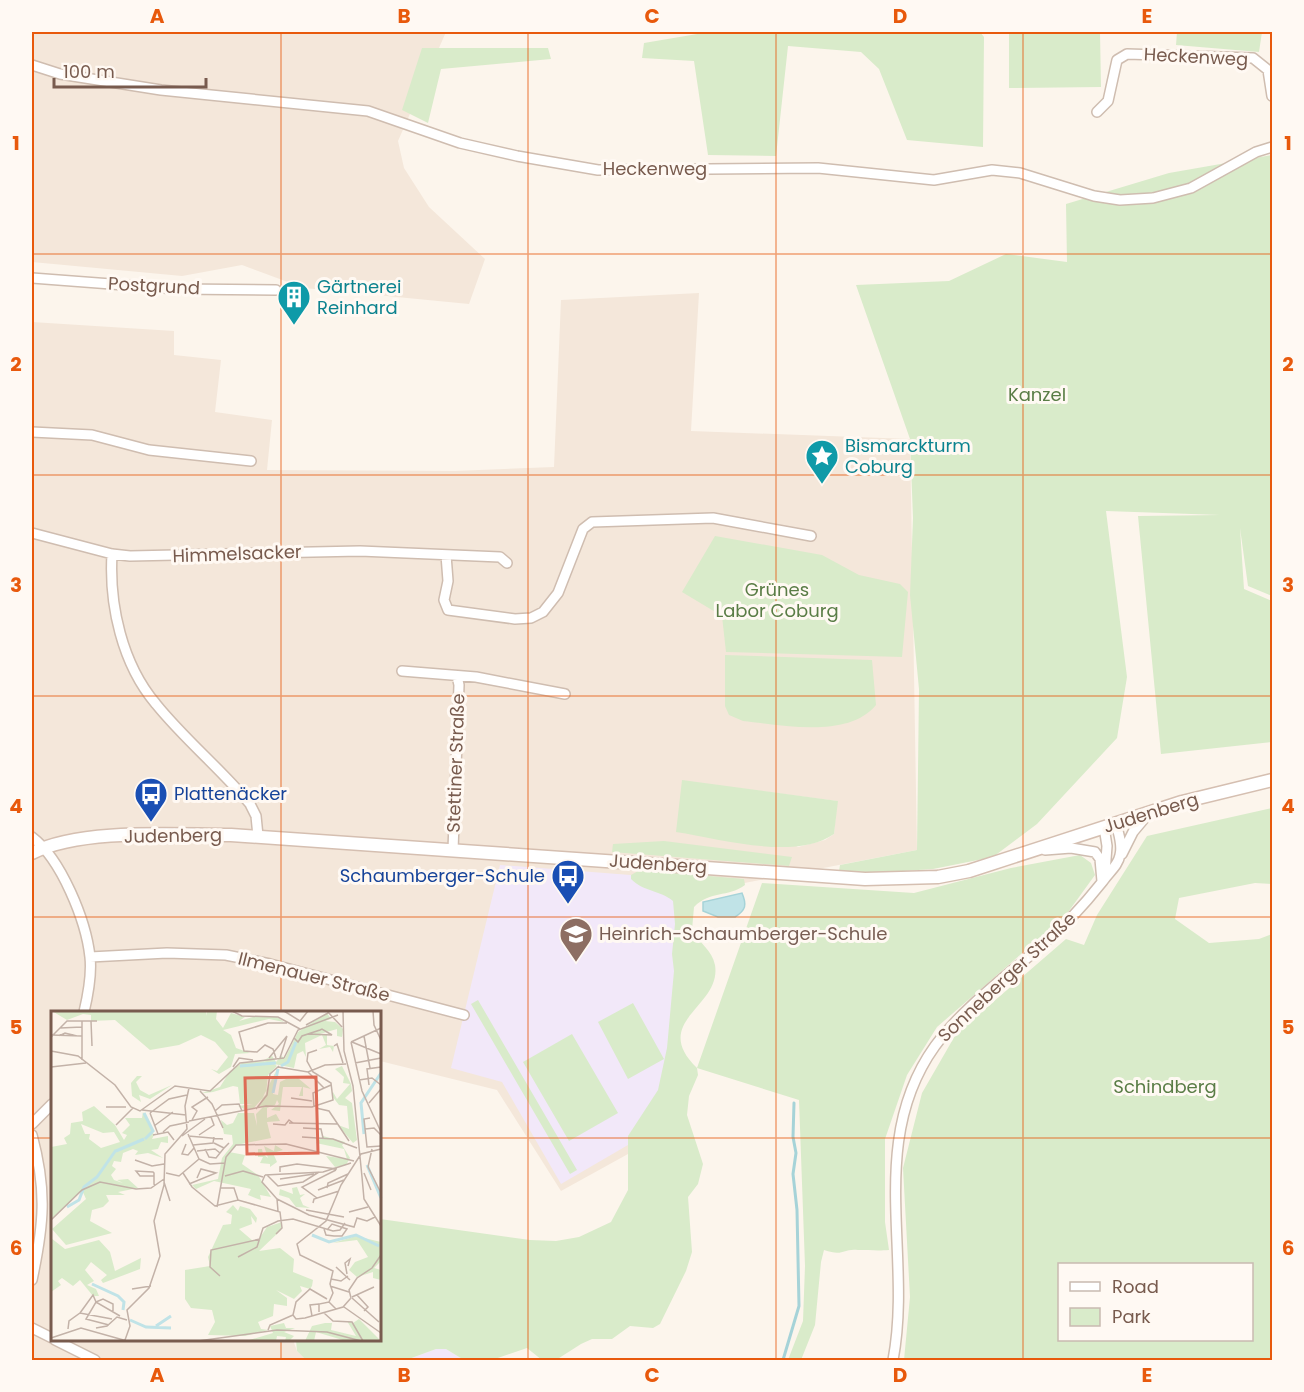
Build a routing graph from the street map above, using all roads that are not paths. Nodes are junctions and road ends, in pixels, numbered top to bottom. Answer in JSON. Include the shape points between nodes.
{"nodes":[{"id":1,"x":32,"y":65,"type":"edge"},
{"id":2,"x":1272,"y":96,"type":"edge"},
{"id":3,"x":1097,"y":112,"type":"dead end"},
{"id":4,"x":1272,"y":147,"type":"edge"},
{"id":5,"x":32,"y":278,"type":"edge"},
{"id":6,"x":276,"y":290,"type":"dead end"},
{"id":7,"x":32,"y":432,"type":"edge"},
{"id":8,"x":251,"y":460,"type":"dead end"},
{"id":9,"x":32,"y":533,"type":"edge"},
{"id":10,"x":811,"y":536,"type":"dead end"},
{"id":11,"x":112,"y":554,"type":"junction"},
{"id":12,"x":446,"y":555,"type":"junction"},
{"id":13,"x":507,"y":563,"type":"dead end"},
{"id":14,"x":402,"y":671,"type":"dead end"},
{"id":15,"x":457,"y":676,"type":"junction"},
{"id":16,"x":565,"y":694,"type":"dead end"},
{"id":17,"x":1272,"y":780,"type":"edge"},
{"id":18,"x":1150,"y":813,"type":"junction"},
{"id":19,"x":1110,"y":825,"type":"junction"},
{"id":20,"x":258,"y":836,"type":"junction"},
{"id":21,"x":32,"y":837,"type":"edge"},
{"id":22,"x":45,"y":847,"type":"junction"},
{"id":23,"x":453,"y":850,"type":"junction"},
{"id":24,"x":1024,"y":852,"type":"junction"},
{"id":25,"x":32,"y":853,"type":"edge"},
{"id":26,"x":1117,"y":864,"type":"junction"},
{"id":27,"x":1102,"y":881,"type":"junction"},
{"id":28,"x":90,"y":957,"type":"junction"},
{"id":29,"x":84,"y":1011,"type":"edge"},
{"id":30,"x":464,"y":1015,"type":"dead end"},
{"id":31,"x":51,"y":1105,"type":"edge"},
{"id":32,"x":32,"y":1124,"type":"edge"},
{"id":33,"x":32,"y":1135,"type":"edge"},
{"id":34,"x":32,"y":1280,"type":"edge"},
{"id":35,"x":32,"y":1328,"type":"edge"},
{"id":36,"x":51,"y":1338,"type":"edge"},
{"id":37,"x":58,"y":1341,"type":"edge"},
{"id":38,"x":95,"y":1360,"type":"edge"},
{"id":39,"x":893,"y":1360,"type":"edge"}],
"edges":[{"from":1,"to":4,"type":"street","name":"Heckenweg","via":[[60,74],[161,90],[368,111],[460,143],[598,170],[818,168],[934,180],[992,170],[1031,175],[1094,196],[1120,200],[1153,198],[1191,188]]},
{"from":2,"to":3,"type":"street","name":"Heckenweg","via":[[1268,70],[1253,58],[1127,54],[1117,60],[1108,100]]},
{"from":5,"to":6,"type":"street","name":"Postgrund","via":[[177,289]]},
{"from":7,"to":8,"type":"street","via":[[92,435],[149,450]]},
{"from":9,"to":11,"type":"street","name":"Himmelsacker"},
{"from":10,"to":12,"type":"street","via":[[713,518],[592,522],[584,529],[554,600],[537,615],[515,619],[448,610],[444,600],[448,581]]},
{"from":11,"to":12,"type":"street","name":"Himmelsacker","via":[[360,551]]},
{"from":11,"to":20,"type":"street","via":[[117,621],[135,671],[156,705],[250,804]]},
{"from":12,"to":13,"type":"street","name":"Himmelsacker","via":[[500,557]]},
{"from":14,"to":15,"type":"street","name":"Stettiner Straße"},
{"from":15,"to":16,"type":"street","name":"Stettiner Straße"},
{"from":15,"to":23,"type":"street","name":"Stettiner Straße"},
{"from":17,"to":18,"type":"street","name":"Judenberg"},
{"from":18,"to":19,"type":"street","name":"Judenberg"},
{"from":18,"to":26,"type":"street","name":"Sonneberger Straße","via":[[1133,832]]},
{"from":19,"to":24,"type":"street","name":"Judenberg"},
{"from":19,"to":26,"type":"street","via":[[1121,845]]},
{"from":19,"to":27,"type":"street"},
{"from":20,"to":22,"type":"street","name":"Judenberg","via":[[150,835]]},
{"from":20,"to":23,"type":"street","name":"Judenberg"},
{"from":21,"to":22,"type":"street"},
{"from":22,"to":25,"type":"street","name":"Judenberg"},
{"from":22,"to":28,"type":"street","via":[[78,913]]},
{"from":23,"to":24,"type":"street","name":"Judenberg","via":[[888,880],[969,871]]},
{"from":24,"to":27,"type":"street","via":[[1089,850],[1100,859]]},
{"from":26,"to":27,"type":"street","name":"Sonneberger Straße"},
{"from":27,"to":39,"type":"street","name":"Sonneberger Straße","via":[[1077,912],[941,1038],[914,1081],[901,1118],[894,1167],[898,1322]]},
{"from":28,"to":29,"type":"street"},
{"from":28,"to":30,"type":"street","name":"Ilmenauer Straße","via":[[167,953],[236,956]]},
{"from":31,"to":32,"type":"street"},
{"from":33,"to":34,"type":"street","via":[[44,1191]]},
{"from":35,"to":36,"type":"street"},
{"from":37,"to":38,"type":"street"}]}
